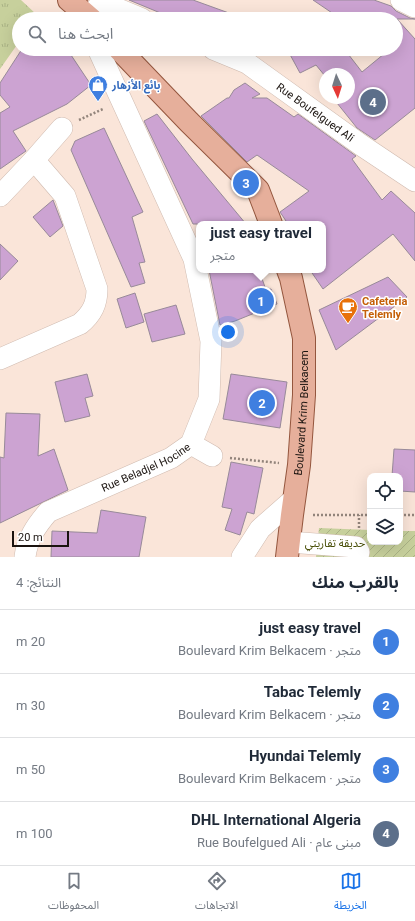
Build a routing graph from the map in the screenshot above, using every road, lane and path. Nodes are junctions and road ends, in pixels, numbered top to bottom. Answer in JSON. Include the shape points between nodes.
{"nodes":[{"id":1,"x":69,"y":0,"type":"edge"},
{"id":2,"x":400,"y":0,"type":"edge"},
{"id":3,"x":415,"y":7,"type":"edge"},
{"id":4,"x":83,"y":12,"type":"edge"},
{"id":5,"x":94,"y":12,"type":"edge"},
{"id":6,"x":125,"y":12,"type":"edge"},
{"id":7,"x":101,"y":56,"type":"edge"},
{"id":8,"x":126,"y":56,"type":"edge"},
{"id":9,"x":230,"y":56,"type":"edge"},
{"id":10,"x":122,"y":100,"type":"junction"},
{"id":11,"x":62,"y":128,"type":"joint"},
{"id":12,"x":34,"y":160,"type":"junction"},
{"id":13,"x":415,"y":181,"type":"edge"},
{"id":14,"x":0,"y":196,"type":"edge"},
{"id":15,"x":270,"y":221,"type":"edge"},
{"id":16,"x":196,"y":268,"type":"edge"},
{"id":17,"x":197,"y":273,"type":"edge"},
{"id":18,"x":289,"y":273,"type":"edge"},
{"id":19,"x":0,"y":359,"type":"edge"},
{"id":20,"x":191,"y":444,"type":"junction"},
{"id":21,"x":212,"y":456,"type":"joint"},
{"id":22,"x":299,"y":465,"type":"junction"},
{"id":23,"x":293,"y":507,"type":"junction"},
{"id":24,"x":367,"y":515,"type":"edge"},
{"id":25,"x":403,"y":515,"type":"edge"},
{"id":26,"x":415,"y":515,"type":"edge"},
{"id":27,"x":288,"y":549,"type":"edge"},
{"id":28,"x":25,"y":557,"type":"edge"},
{"id":29,"x":242,"y":557,"type":"edge"},
{"id":30,"x":358,"y":557,"type":"edge"}],
"edges":[{"from":1,"to":4,"type":"main road"},
{"from":2,"to":3,"type":"street"},
{"from":5,"to":6,"type":"street","via":[[97,8],[106,5]]},
{"from":7,"to":10,"type":"street","name":"Rue Beladjel Hocine"},
{"from":8,"to":15,"type":"main road","via":[[258,190]]},
{"from":9,"to":13,"type":"street","name":"Rue Boufelgued Ali","via":[[247,63]]},
{"from":10,"to":11,"type":"path"},
{"from":10,"to":16,"type":"street","name":"Rue Beladjel Hocine"},
{"from":11,"to":12,"type":"street"},
{"from":12,"to":14,"type":"street"},
{"from":12,"to":19,"type":"street","via":[[65,196],[97,297],[91,312],[80,324]]},
{"from":17,"to":20,"type":"street","name":"Rue Beladjel Hocine","via":[[211,341],[209,399]]},
{"from":18,"to":22,"type":"main road","name":"Boulevard Krim Belkacem","via":[[304,338],[304,395]]},
{"from":20,"to":21,"type":"street"},
{"from":20,"to":28,"type":"street","name":"Rue Beladjel Hocine","via":[[171,458],[48,512],[31,535]]},
{"from":21,"to":22,"type":"path"},
{"from":22,"to":23,"type":"main road","name":"Boulevard Krim Belkacem"},
{"from":23,"to":24,"type":"path"},
{"from":23,"to":27,"type":"main road","name":"Boulevard Krim Belkacem"},
{"from":23,"to":29,"type":"street","via":[[260,529]]},
{"from":25,"to":26,"type":"path"},
{"from":27,"to":30,"type":"street","via":[[356,547]]}]}
